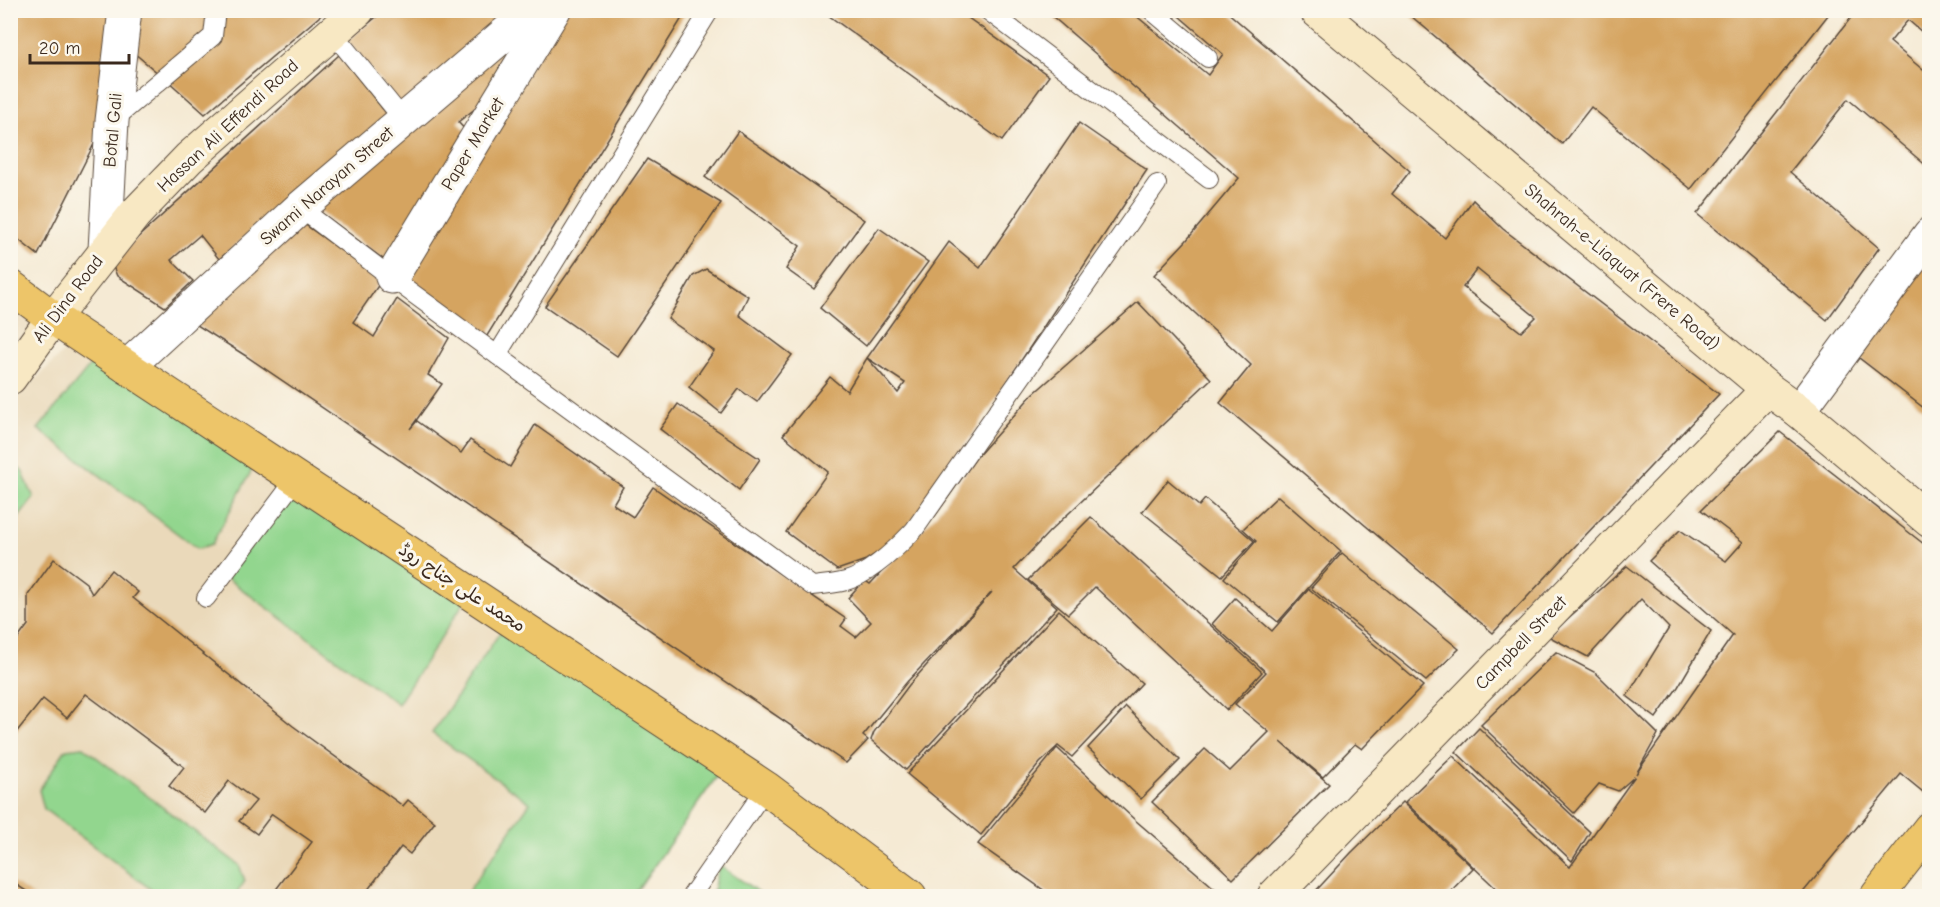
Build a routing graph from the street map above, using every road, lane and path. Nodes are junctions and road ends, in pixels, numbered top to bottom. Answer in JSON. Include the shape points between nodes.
{"nodes":[{"id":1,"x":125,"y":10,"type":"edge"},
{"id":2,"x":216,"y":10,"type":"edge"},
{"id":3,"x":358,"y":10,"type":"edge"},
{"id":4,"x":533,"y":10,"type":"edge"},
{"id":5,"x":554,"y":10,"type":"edge"},
{"id":6,"x":710,"y":10,"type":"edge"},
{"id":7,"x":987,"y":10,"type":"edge"},
{"id":8,"x":1151,"y":10,"type":"edge"},
{"id":9,"x":1316,"y":10,"type":"edge"},
{"id":10,"x":332,"y":32,"type":"junction"},
{"id":11,"x":1208,"y":58,"type":"dead end"},
{"id":12,"x":404,"y":119,"type":"junction"},
{"id":13,"x":112,"y":121,"type":"junction"},
{"id":14,"x":1209,"y":179,"type":"dead end"},
{"id":15,"x":1157,"y":184,"type":"dead end"},
{"id":16,"x":300,"y":208,"type":"junction"},
{"id":17,"x":1929,"y":234,"type":"edge"},
{"id":18,"x":105,"y":250,"type":"junction"},
{"id":19,"x":392,"y":277,"type":"junction"},
{"id":20,"x":10,"y":286,"type":"edge"},
{"id":21,"x":53,"y":318,"type":"junction"},
{"id":22,"x":497,"y":355,"type":"junction"},
{"id":23,"x":127,"y":367,"type":"junction"},
{"id":24,"x":10,"y":378,"type":"edge"},
{"id":25,"x":1768,"y":389,"type":"junction"},
{"id":26,"x":1798,"y":411,"type":"junction"},
{"id":27,"x":296,"y":479,"type":"junction"},
{"id":28,"x":1929,"y":521,"type":"edge"},
{"id":29,"x":206,"y":598,"type":"dead end"},
{"id":30,"x":766,"y":788,"type":"junction"},
{"id":31,"x":1929,"y":828,"type":"edge"},
{"id":32,"x":691,"y":897,"type":"edge"},
{"id":33,"x":910,"y":897,"type":"edge"},
{"id":34,"x":1274,"y":897,"type":"edge"},
{"id":35,"x":1877,"y":897,"type":"edge"}],
"edges":[{"from":1,"to":13,"type":"street","name":"Botal Gali"},
{"from":2,"to":13,"type":"lane","via":[[213,36]]},
{"from":3,"to":10,"type":"street","name":"Hassan Ali Effendi Road"},
{"from":4,"to":12,"type":"street","name":"Swami Narayan Street"},
{"from":5,"to":19,"type":"street","name":"Paper Market"},
{"from":6,"to":22,"type":"lane"},
{"from":7,"to":14,"type":"lane"},
{"from":8,"to":11,"type":"lane"},
{"from":9,"to":25,"type":"street","name":"Shahrah-e-Liaquat (Frere Road)"},
{"from":10,"to":12,"type":"lane"},
{"from":10,"to":18,"type":"street","name":"Hassan Ali Effendi Road","via":[[189,158]]},
{"from":12,"to":16,"type":"street","name":"Swami Narayan Street"},
{"from":13,"to":18,"type":"street","name":"Botal Gali"},
{"from":15,"to":22,"type":"lane","via":[[914,530],[877,564],[847,581],[812,586]]},
{"from":16,"to":19,"type":"lane"},
{"from":16,"to":23,"type":"street","name":"Swami Narayan Street"},
{"from":17,"to":26,"type":"street"},
{"from":18,"to":21,"type":"street","name":"Ali Dina Road"},
{"from":19,"to":22,"type":"lane"},
{"from":20,"to":21,"type":"main road","name":"محمد علی جناح روڈ"},
{"from":21,"to":23,"type":"main road","name":"محمد علی جناح روڈ"},
{"from":21,"to":24,"type":"street","name":"Ali Dina Road"},
{"from":23,"to":27,"type":"main road","name":"محمد علی جناح روڈ"},
{"from":25,"to":26,"type":"street","name":"Shahrah-e-Liaquat (Frere Road)"},
{"from":25,"to":34,"type":"street","name":"Campbell Street"},
{"from":26,"to":28,"type":"street","name":"Shahrah-e-Liaquat (Frere Road)"},
{"from":27,"to":29,"type":"lane"},
{"from":27,"to":30,"type":"main road","name":"محمد علی جناح روڈ"},
{"from":30,"to":32,"type":"lane"},
{"from":30,"to":33,"type":"main road","name":"محمد علی جناح روڈ"},
{"from":31,"to":35,"type":"main road"}]}
